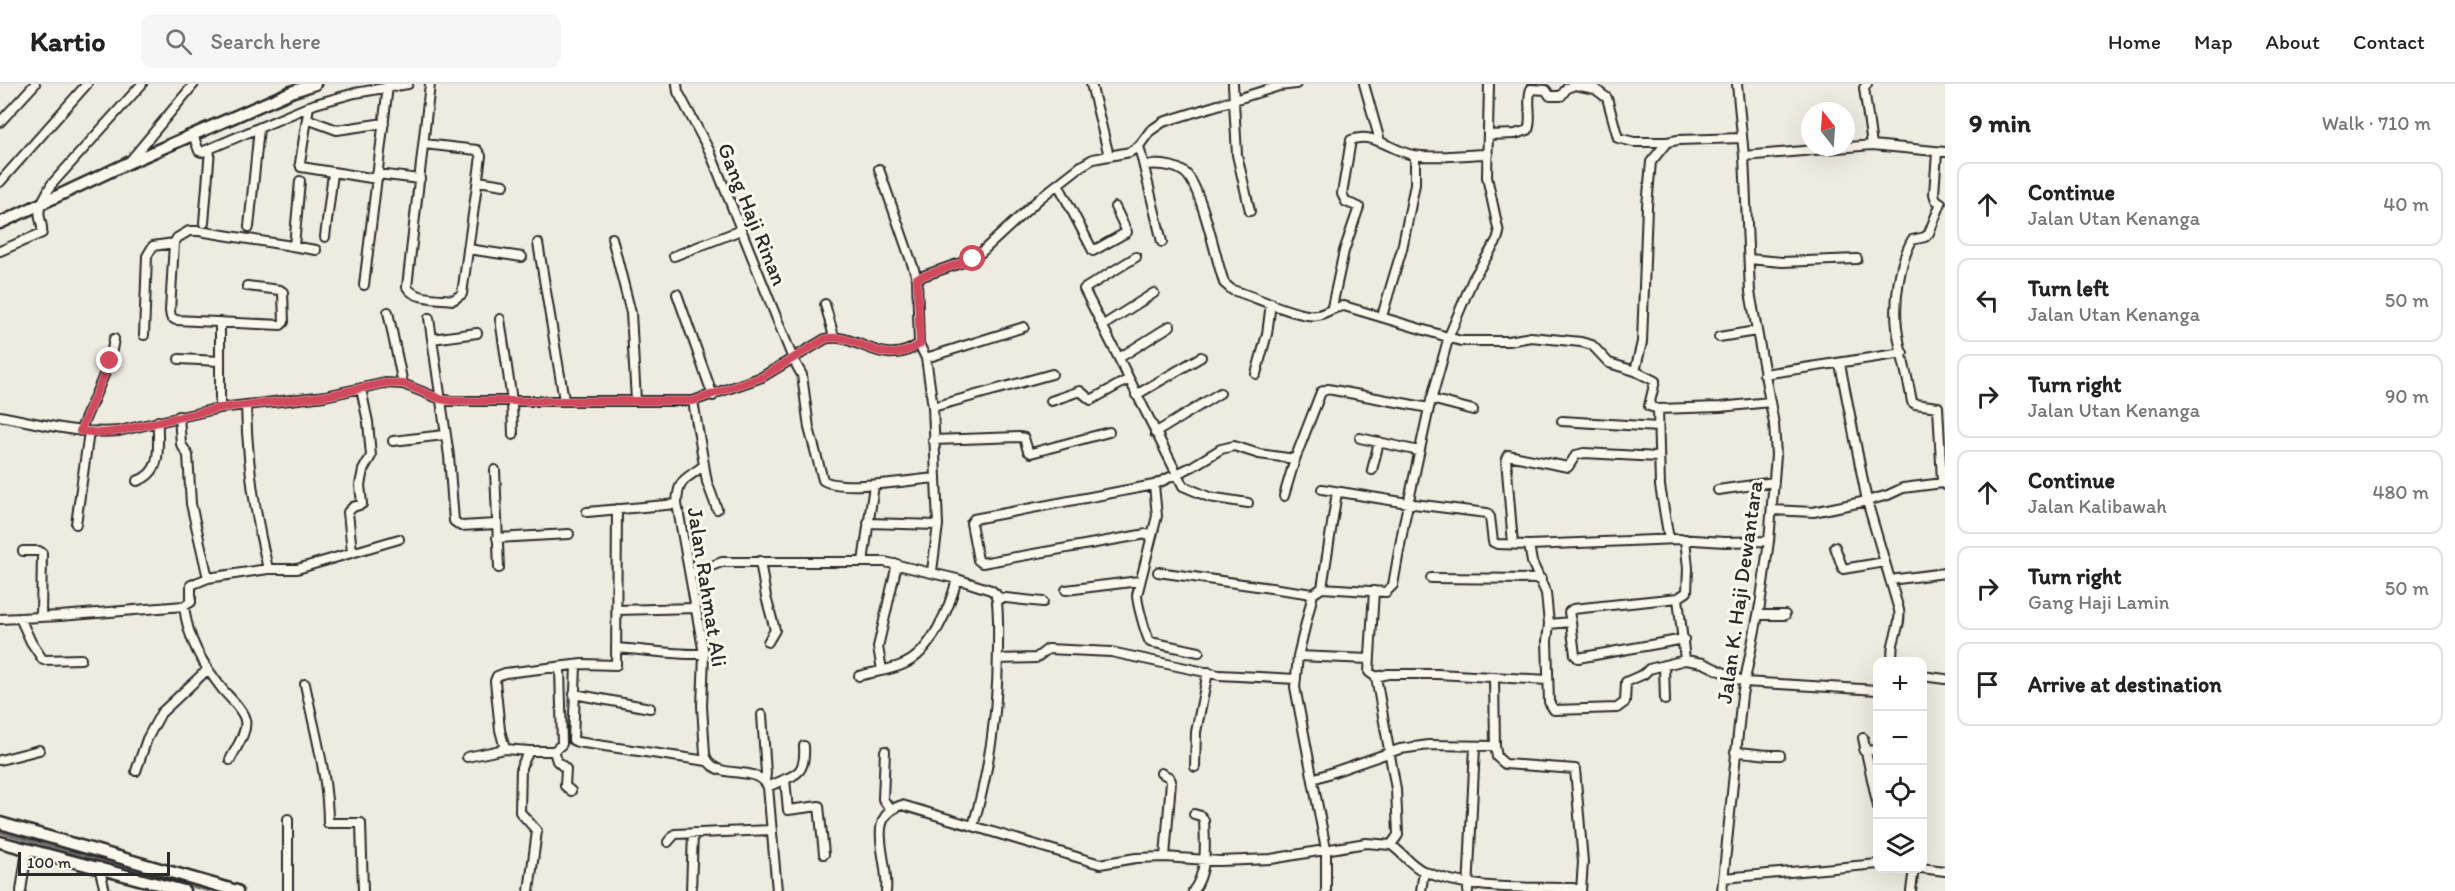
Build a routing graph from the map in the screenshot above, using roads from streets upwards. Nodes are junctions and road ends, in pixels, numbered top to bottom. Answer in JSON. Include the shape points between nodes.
{"nodes":[{"id":1,"x":35,"y":84,"type":"edge"},
{"id":2,"x":87,"y":84,"type":"edge"},
{"id":3,"x":142,"y":84,"type":"edge"},
{"id":4,"x":194,"y":84,"type":"edge"},
{"id":5,"x":315,"y":84,"type":"edge"},
{"id":6,"x":408,"y":84,"type":"edge"},
{"id":7,"x":430,"y":84,"type":"edge"},
{"id":8,"x":677,"y":84,"type":"edge"},
{"id":9,"x":1091,"y":84,"type":"edge"},
{"id":10,"x":1233,"y":84,"type":"edge"},
{"id":11,"x":1296,"y":84,"type":"edge"},
{"id":12,"x":1364,"y":84,"type":"edge"},
{"id":13,"x":1489,"y":84,"type":"edge"},
{"id":14,"x":1737,"y":84,"type":"edge"},
{"id":15,"x":1867,"y":84,"type":"edge"},
{"id":16,"x":388,"y":86,"type":"junction"},
{"id":17,"x":290,"y":88,"type":"edge"},
{"id":18,"x":1234,"y":101,"type":"junction"},
{"id":19,"x":309,"y":106,"type":"junction"},
{"id":20,"x":307,"y":120,"type":"junction"},
{"id":21,"x":0,"y":122,"type":"edge"},
{"id":22,"x":384,"y":123,"type":"junction"},
{"id":23,"x":259,"y":128,"type":"junction"},
{"id":24,"x":1488,"y":135,"type":"junction"},
{"id":25,"x":193,"y":137,"type":"junction"},
{"id":26,"x":1742,"y":138,"type":"junction"},
{"id":27,"x":1380,"y":141,"type":"junction"},
{"id":28,"x":1667,"y":142,"type":"junction"},
{"id":29,"x":424,"y":144,"type":"junction"},
{"id":30,"x":1872,"y":145,"type":"junction"},
{"id":31,"x":1138,"y":146,"type":"junction"},
{"id":32,"x":210,"y":149,"type":"junction"},
{"id":33,"x":1941,"y":152,"type":"edge"},
{"id":34,"x":1488,"y":154,"type":"junction"},
{"id":35,"x":1109,"y":156,"type":"junction"},
{"id":36,"x":1415,"y":156,"type":"junction"},
{"id":37,"x":1744,"y":156,"type":"junction"},
{"id":38,"x":128,"y":163,"type":"junction"},
{"id":39,"x":1144,"y":165,"type":"junction"},
{"id":40,"x":879,"y":169,"type":"dead end"},
{"id":41,"x":333,"y":173,"type":"junction"},
{"id":42,"x":377,"y":176,"type":"junction"},
{"id":43,"x":420,"y":179,"type":"junction"},
{"id":44,"x":300,"y":181,"type":"dead end"},
{"id":45,"x":0,"y":182,"type":"edge"},
{"id":46,"x":478,"y":182,"type":"junction"},
{"id":47,"x":1058,"y":184,"type":"junction"},
{"id":48,"x":504,"y":185,"type":"dead end"},
{"id":49,"x":41,"y":204,"type":"junction"},
{"id":50,"x":1115,"y":207,"type":"dead end"},
{"id":51,"x":1250,"y":211,"type":"dead end"},
{"id":52,"x":0,"y":223,"type":"edge"},
{"id":53,"x":204,"y":223,"type":"dead end"},
{"id":54,"x":249,"y":226,"type":"dead end"},
{"id":55,"x":741,"y":230,"type":"junction"},
{"id":56,"x":325,"y":237,"type":"dead end"},
{"id":57,"x":612,"y":238,"type":"dead end"},
{"id":58,"x":1162,"y":242,"type":"dead end"},
{"id":59,"x":174,"y":243,"type":"junction"},
{"id":60,"x":538,"y":243,"type":"dead end"},
{"id":61,"x":294,"y":246,"type":"junction"},
{"id":62,"x":468,"y":249,"type":"junction"},
{"id":63,"x":316,"y":250,"type":"dead end"},
{"id":64,"x":0,"y":251,"type":"edge"},
{"id":65,"x":674,"y":256,"type":"dead end"},
{"id":66,"x":522,"y":257,"type":"dead end"},
{"id":67,"x":1136,"y":257,"type":"dead end"},
{"id":68,"x":1749,"y":259,"type":"junction"},
{"id":69,"x":1857,"y":259,"type":"dead end"},
{"id":70,"x":917,"y":278,"type":"junction"},
{"id":71,"x":364,"y":285,"type":"dead end"},
{"id":72,"x":247,"y":286,"type":"dead end"},
{"id":73,"x":1154,"y":293,"type":"dead end"},
{"id":74,"x":676,"y":294,"type":"dead end"},
{"id":75,"x":1271,"y":303,"type":"junction"},
{"id":76,"x":825,"y":304,"type":"dead end"},
{"id":77,"x":1332,"y":308,"type":"junction"},
{"id":78,"x":387,"y":312,"type":"dead end"},
{"id":79,"x":1382,"y":316,"type":"junction"},
{"id":80,"x":429,"y":318,"type":"dead end"},
{"id":81,"x":500,"y":319,"type":"dead end"},
{"id":82,"x":220,"y":322,"type":"junction"},
{"id":83,"x":1102,"y":326,"type":"junction"},
{"id":84,"x":1170,"y":326,"type":"dead end"},
{"id":85,"x":1024,"y":327,"type":"dead end"},
{"id":86,"x":1756,"y":331,"type":"junction"},
{"id":87,"x":477,"y":333,"type":"dead end"},
{"id":88,"x":144,"y":335,"type":"dead end"},
{"id":89,"x":1449,"y":336,"type":"junction"},
{"id":90,"x":834,"y":337,"type":"junction"},
{"id":91,"x":1719,"y":337,"type":"dead end"},
{"id":92,"x":114,"y":339,"type":"dead end"},
{"id":93,"x":432,"y":339,"type":"junction"},
{"id":94,"x":920,"y":344,"type":"junction"},
{"id":95,"x":1903,"y":353,"type":"junction"},
{"id":96,"x":1201,"y":357,"type":"dead end"},
{"id":97,"x":926,"y":358,"type":"junction"},
{"id":98,"x":1119,"y":358,"type":"junction"},
{"id":99,"x":179,"y":359,"type":"dead end"},
{"id":100,"x":793,"y":359,"type":"junction"},
{"id":101,"x":220,"y":361,"type":"junction"},
{"id":102,"x":1840,"y":364,"type":"junction"},
{"id":103,"x":1635,"y":371,"type":"junction"},
{"id":104,"x":1052,"y":374,"type":"dead end"},
{"id":105,"x":1256,"y":374,"type":"dead end"},
{"id":106,"x":1764,"y":374,"type":"junction"},
{"id":107,"x":1127,"y":380,"type":"junction"},
{"id":108,"x":404,"y":384,"type":"junction"},
{"id":109,"x":361,"y":389,"type":"junction"},
{"id":110,"x":1220,"y":393,"type":"dead end"},
{"id":111,"x":1136,"y":395,"type":"junction"},
{"id":112,"x":712,"y":396,"type":"junction"},
{"id":113,"x":440,"y":399,"type":"junction"},
{"id":114,"x":1431,"y":399,"type":"junction"},
{"id":115,"x":564,"y":400,"type":"junction"},
{"id":116,"x":512,"y":401,"type":"junction"},
{"id":117,"x":636,"y":401,"type":"junction"},
{"id":118,"x":693,"y":401,"type":"junction"},
{"id":119,"x":1051,"y":401,"type":"dead end"},
{"id":120,"x":1770,"y":402,"type":"junction"},
{"id":121,"x":246,"y":405,"type":"junction"},
{"id":122,"x":933,"y":406,"type":"junction"},
{"id":123,"x":220,"y":408,"type":"junction"},
{"id":124,"x":1429,"y":408,"type":"junction"},
{"id":125,"x":1658,"y":409,"type":"junction"},
{"id":126,"x":1473,"y":410,"type":"dead end"},
{"id":127,"x":0,"y":416,"type":"edge"},
{"id":128,"x":179,"y":416,"type":"junction"},
{"id":129,"x":158,"y":421,"type":"junction"},
{"id":130,"x":1562,"y":421,"type":"dead end"},
{"id":131,"x":1658,"y":427,"type":"junction"},
{"id":132,"x":80,"y":431,"type":"junction"},
{"id":133,"x":89,"y":432,"type":"junction"},
{"id":134,"x":1109,"y":432,"type":"dead end"},
{"id":135,"x":1155,"y":434,"type":"junction"},
{"id":136,"x":444,"y":435,"type":"junction"},
{"id":137,"x":513,"y":435,"type":"dead end"},
{"id":138,"x":1360,"y":438,"type":"dead end"},
{"id":139,"x":933,"y":440,"type":"junction"},
{"id":140,"x":393,"y":441,"type":"dead end"},
{"id":141,"x":1379,"y":442,"type":"junction"},
{"id":142,"x":1419,"y":451,"type":"junction"},
{"id":143,"x":1658,"y":457,"type":"junction"},
{"id":144,"x":1295,"y":459,"type":"junction"},
{"id":145,"x":704,"y":465,"type":"junction"},
{"id":146,"x":495,"y":470,"type":"dead end"},
{"id":147,"x":1372,"y":470,"type":"dead end"},
{"id":148,"x":1177,"y":475,"type":"junction"},
{"id":149,"x":935,"y":478,"type":"junction"},
{"id":150,"x":137,"y":481,"type":"dead end"},
{"id":151,"x":1774,"y":482,"type":"junction"},
{"id":152,"x":1156,"y":484,"type":"junction"},
{"id":153,"x":1944,"y":484,"type":"edge"},
{"id":154,"x":874,"y":485,"type":"junction"},
{"id":155,"x":1322,"y":489,"type":"dead end"},
{"id":156,"x":1718,"y":490,"type":"dead end"},
{"id":157,"x":1337,"y":492,"type":"junction"},
{"id":158,"x":1284,"y":496,"type":"dead end"},
{"id":159,"x":1867,"y":501,"type":"junction"},
{"id":160,"x":1248,"y":503,"type":"dead end"},
{"id":161,"x":1408,"y":503,"type":"junction"},
{"id":162,"x":677,"y":504,"type":"junction"},
{"id":163,"x":617,"y":509,"type":"junction"},
{"id":164,"x":717,"y":509,"type":"dead end"},
{"id":165,"x":1772,"y":510,"type":"junction"},
{"id":166,"x":587,"y":512,"type":"dead end"},
{"id":167,"x":868,"y":523,"type":"junction"},
{"id":168,"x":76,"y":524,"type":"dead end"},
{"id":169,"x":496,"y":524,"type":"junction"},
{"id":170,"x":938,"y":525,"type":"junction"},
{"id":171,"x":1152,"y":533,"type":"junction"},
{"id":172,"x":569,"y":534,"type":"dead end"},
{"id":173,"x":497,"y":538,"type":"junction"},
{"id":174,"x":399,"y":539,"type":"dead end"},
{"id":175,"x":1669,"y":539,"type":"junction"},
{"id":176,"x":1685,"y":539,"type":"junction"},
{"id":177,"x":1769,"y":541,"type":"junction"},
{"id":178,"x":1513,"y":544,"type":"junction"},
{"id":179,"x":1529,"y":545,"type":"junction"},
{"id":180,"x":1835,"y":547,"type":"dead end"},
{"id":181,"x":23,"y":550,"type":"dead end"},
{"id":182,"x":352,"y":552,"type":"junction"},
{"id":183,"x":760,"y":561,"type":"junction"},
{"id":184,"x":863,"y":562,"type":"junction"},
{"id":185,"x":1885,"y":562,"type":"junction"},
{"id":186,"x":897,"y":564,"type":"junction"},
{"id":187,"x":499,"y":568,"type":"dead end"},
{"id":188,"x":268,"y":569,"type":"junction"},
{"id":189,"x":932,"y":572,"type":"junction"},
{"id":190,"x":1158,"y":572,"type":"dead end"},
{"id":191,"x":1945,"y":573,"type":"edge"},
{"id":192,"x":690,"y":574,"type":"junction"},
{"id":193,"x":1431,"y":578,"type":"dead end"},
{"id":194,"x":208,"y":579,"type":"junction"},
{"id":195,"x":957,"y":579,"type":"junction"},
{"id":196,"x":1541,"y":579,"type":"junction"},
{"id":197,"x":1890,"y":580,"type":"junction"},
{"id":198,"x":1139,"y":581,"type":"junction"},
{"id":199,"x":1322,"y":588,"type":"junction"},
{"id":200,"x":1066,"y":590,"type":"dead end"},
{"id":201,"x":1374,"y":591,"type":"junction"},
{"id":202,"x":1313,"y":594,"type":"junction"},
{"id":203,"x":996,"y":597,"type":"junction"},
{"id":204,"x":1678,"y":598,"type":"junction"},
{"id":205,"x":1043,"y":602,"type":"dead end"},
{"id":206,"x":184,"y":606,"type":"junction"},
{"id":207,"x":696,"y":608,"type":"junction"},
{"id":208,"x":617,"y":610,"type":"junction"},
{"id":209,"x":1758,"y":615,"type":"junction"},
{"id":210,"x":1785,"y":615,"type":"dead end"},
{"id":211,"x":41,"y":617,"type":"junction"},
{"id":212,"x":20,"y":618,"type":"junction"},
{"id":213,"x":0,"y":619,"type":"edge"},
{"id":214,"x":1571,"y":622,"type":"junction"},
{"id":215,"x":1549,"y":624,"type":"junction"},
{"id":216,"x":1684,"y":639,"type":"junction"},
{"id":217,"x":768,"y":642,"type":"dead end"},
{"id":218,"x":616,"y":648,"type":"junction"},
{"id":219,"x":1199,"y":652,"type":"dead end"},
{"id":220,"x":704,"y":654,"type":"junction"},
{"id":221,"x":1298,"y":656,"type":"junction"},
{"id":222,"x":1893,"y":657,"type":"edge"},
{"id":223,"x":81,"y":659,"type":"dead end"},
{"id":224,"x":998,"y":659,"type":"junction"},
{"id":225,"x":1369,"y":659,"type":"junction"},
{"id":226,"x":1685,"y":660,"type":"junction"},
{"id":227,"x":1664,"y":665,"type":"junction"},
{"id":228,"x":576,"y":666,"type":"junction"},
{"id":229,"x":560,"y":668,"type":"junction"},
{"id":230,"x":207,"y":670,"type":"junction"},
{"id":231,"x":882,"y":670,"type":"junction"},
{"id":232,"x":1208,"y":672,"type":"junction"},
{"id":233,"x":859,"y":676,"type":"dead end"},
{"id":234,"x":1376,"y":677,"type":"junction"},
{"id":235,"x":1494,"y":677,"type":"junction"},
{"id":236,"x":1927,"y":677,"type":"edge"},
{"id":237,"x":1296,"y":679,"type":"junction"},
{"id":238,"x":1945,"y":679,"type":"edge"},
{"id":239,"x":1548,"y":680,"type":"junction"},
{"id":240,"x":1744,"y":682,"type":"junction"},
{"id":241,"x":304,"y":684,"type":"dead end"},
{"id":242,"x":1873,"y":690,"type":"edge"},
{"id":243,"x":574,"y":694,"type":"junction"},
{"id":244,"x":1665,"y":700,"type":"dead end"},
{"id":245,"x":650,"y":708,"type":"dead end"},
{"id":246,"x":762,"y":715,"type":"dead end"},
{"id":247,"x":1863,"y":738,"type":"dead end"},
{"id":248,"x":804,"y":746,"type":"dead end"},
{"id":249,"x":1495,"y":746,"type":"junction"},
{"id":250,"x":1475,"y":747,"type":"junction"},
{"id":251,"x":505,"y":749,"type":"junction"},
{"id":252,"x":39,"y":750,"type":"dead end"},
{"id":253,"x":1873,"y":750,"type":"edge"},
{"id":254,"x":529,"y":751,"type":"junction"},
{"id":255,"x":554,"y":751,"type":"junction"},
{"id":256,"x":885,"y":751,"type":"dead end"},
{"id":257,"x":1864,"y":751,"type":"junction"},
{"id":258,"x":1735,"y":752,"type":"junction"},
{"id":259,"x":1388,"y":754,"type":"junction"},
{"id":260,"x":1780,"y":755,"type":"dead end"},
{"id":261,"x":467,"y":757,"type":"dead end"},
{"id":262,"x":0,"y":759,"type":"edge"},
{"id":263,"x":230,"y":760,"type":"dead end"},
{"id":264,"x":707,"y":761,"type":"junction"},
{"id":265,"x":1195,"y":767,"type":"dead end"},
{"id":266,"x":136,"y":771,"type":"dead end"},
{"id":267,"x":1161,"y":772,"type":"dead end"},
{"id":268,"x":785,"y":779,"type":"junction"},
{"id":269,"x":1313,"y":779,"type":"junction"},
{"id":270,"x":766,"y":784,"type":"junction"},
{"id":271,"x":1873,"y":787,"type":"edge"},
{"id":272,"x":571,"y":791,"type":"dead end"},
{"id":273,"x":890,"y":809,"type":"junction"},
{"id":274,"x":1194,"y":814,"type":"dead end"},
{"id":275,"x":288,"y":819,"type":"dead end"},
{"id":276,"x":0,"y":823,"type":"edge"},
{"id":277,"x":973,"y":826,"type":"junction"},
{"id":278,"x":772,"y":830,"type":"junction"},
{"id":279,"x":693,"y":833,"type":"junction"},
{"id":280,"x":0,"y":842,"type":"edge"},
{"id":281,"x":668,"y":842,"type":"dead end"},
{"id":282,"x":1391,"y":845,"type":"junction"},
{"id":283,"x":1326,"y":849,"type":"junction"},
{"id":284,"x":27,"y":850,"type":"junction"},
{"id":285,"x":824,"y":854,"type":"dead end"},
{"id":286,"x":1165,"y":857,"type":"junction"},
{"id":287,"x":1204,"y":861,"type":"junction"},
{"id":288,"x":1873,"y":864,"type":"edge"},
{"id":289,"x":99,"y":867,"type":"junction"},
{"id":290,"x":1927,"y":869,"type":"edge"},
{"id":291,"x":1424,"y":871,"type":"junction"},
{"id":292,"x":1945,"y":872,"type":"edge"},
{"id":293,"x":1913,"y":873,"type":"edge"},
{"id":294,"x":1724,"y":878,"type":"junction"},
{"id":295,"x":1468,"y":888,"type":"edge"},
{"id":296,"x":1515,"y":890,"type":"edge"},
{"id":297,"x":21,"y":891,"type":"edge"},
{"id":298,"x":105,"y":891,"type":"edge"},
{"id":299,"x":184,"y":891,"type":"edge"},
{"id":300,"x":237,"y":891,"type":"edge"},
{"id":301,"x":288,"y":891,"type":"edge"},
{"id":302,"x":363,"y":891,"type":"edge"},
{"id":303,"x":529,"y":891,"type":"edge"},
{"id":304,"x":691,"y":891,"type":"edge"},
{"id":305,"x":777,"y":891,"type":"edge"},
{"id":306,"x":886,"y":891,"type":"edge"},
{"id":307,"x":1193,"y":891,"type":"edge"},
{"id":308,"x":1326,"y":891,"type":"edge"},
{"id":309,"x":1421,"y":891,"type":"edge"},
{"id":310,"x":1581,"y":891,"type":"edge"},
{"id":311,"x":1722,"y":891,"type":"edge"},
{"id":312,"x":1911,"y":891,"type":"edge"}],
"edges":[{"from":1,"to":21,"type":"street"},
{"from":2,"to":45,"type":"street"},
{"from":3,"to":49,"type":"street","via":[[51,185]]},
{"from":4,"to":38,"type":"street"},
{"from":5,"to":17,"type":"street"},
{"from":6,"to":16,"type":"street"},
{"from":7,"to":29,"type":"street"},
{"from":8,"to":55,"type":"street","name":"Gang Haji Rinan"},
{"from":9,"to":35,"type":"street"},
{"from":10,"to":18,"type":"street"},
{"from":11,"to":18,"type":"street"},
{"from":12,"to":27,"type":"street"},
{"from":13,"to":24,"type":"street"},
{"from":14,"to":26,"type":"street","name":"Jalan K. Haji Dewantara"},
{"from":15,"to":30,"type":"street","via":[[1864,88]]},
{"from":16,"to":19,"type":"street"},
{"from":16,"to":22,"type":"street"},
{"from":17,"to":25,"type":"street"},
{"from":18,"to":31,"type":"street","via":[[1162,122]]},
{"from":18,"to":51,"type":"street","via":[[1237,155]]},
{"from":19,"to":20,"type":"street"},
{"from":19,"to":23,"type":"street"},
{"from":20,"to":22,"type":"street","via":[[337,130]]},
{"from":20,"to":41,"type":"street","via":[[301,167]]},
{"from":22,"to":42,"type":"street"},
{"from":23,"to":32,"type":"street"},
{"from":23,"to":54,"type":"street"},
{"from":24,"to":28,"type":"street","via":[[1528,130],[1531,89],[1561,96],[1575,85],[1595,89],[1607,98],[1618,138]]},
{"from":24,"to":34,"type":"street"},
{"from":25,"to":32,"type":"street","via":[[202,152]]},
{"from":25,"to":38,"type":"street"},
{"from":26,"to":28,"type":"street"},
{"from":26,"to":37,"type":"street","name":"Jalan K. Haji Dewantara"},
{"from":27,"to":36,"type":"street"},
{"from":27,"to":77,"type":"street","via":[[1360,137],[1351,140],[1342,194],[1346,202],[1359,207],[1344,251]]},
{"from":28,"to":103,"type":"street","via":[[1651,162],[1648,180],[1642,342]]},
{"from":29,"to":43,"type":"street"},
{"from":29,"to":46,"type":"street","via":[[480,152]]},
{"from":30,"to":33,"type":"street"},
{"from":30,"to":37,"type":"street"},
{"from":31,"to":35,"type":"street","via":[[1130,152]]},
{"from":31,"to":39,"type":"street"},
{"from":32,"to":53,"type":"street"},
{"from":33,"to":95,"type":"street","via":[[1934,194],[1941,203],[1929,233],[1912,240],[1902,265],[1897,327]]},
{"from":34,"to":36,"type":"street"},
{"from":34,"to":89,"type":"street","via":[[1489,193],[1499,226],[1497,240],[1473,279]]},
{"from":35,"to":47,"type":"street","via":[[1093,159]]},
{"from":36,"to":79,"type":"street","via":[[1415,184],[1402,249]]},
{"from":37,"to":68,"type":"street","name":"Jalan K. Haji Dewantara"},
{"from":38,"to":49,"type":"street"},
{"from":39,"to":58,"type":"street"},
{"from":39,"to":75,"type":"street","via":[[1176,168],[1193,180],[1224,283],[1232,290]]},
{"from":40,"to":70,"type":"street"},
{"from":41,"to":42,"type":"street"},
{"from":41,"to":56,"type":"street"},
{"from":42,"to":43,"type":"street"},
{"from":42,"to":71,"type":"street"},
{"from":43,"to":62,"type":"street","via":[[407,287],[410,293],[459,298]]},
{"from":44,"to":61,"type":"street"},
{"from":46,"to":48,"type":"street"},
{"from":46,"to":62,"type":"street"},
{"from":47,"to":50,"type":"street","via":[[1093,251],[1127,232]]},
{"from":47,"to":70,"type":"street","via":[[975,258]]},
{"from":49,"to":52,"type":"street"},
{"from":49,"to":64,"type":"street","via":[[43,229],[39,234]]},
{"from":55,"to":65,"type":"street"},
{"from":55,"to":100,"type":"street","name":"Gang Haji Rinan"},
{"from":57,"to":117,"type":"street","via":[[631,313]]},
{"from":59,"to":61,"type":"street","via":[[182,234],[199,231]]},
{"from":59,"to":82,"type":"street","via":[[171,317]]},
{"from":59,"to":88,"type":"street","via":[[153,246],[147,256]]},
{"from":60,"to":115,"type":"street"},
{"from":61,"to":63,"type":"street"},
{"from":62,"to":66,"type":"street"},
{"from":67,"to":83,"type":"street","via":[[1084,289]]},
{"from":68,"to":69,"type":"street"},
{"from":68,"to":86,"type":"street","name":"Jalan K. Haji Dewantara"},
{"from":70,"to":94,"type":"street"},
{"from":72,"to":82,"type":"street","via":[[284,292],[284,322],[277,326]]},
{"from":73,"to":83,"type":"street"},
{"from":74,"to":112,"type":"street"},
{"from":75,"to":77,"type":"street","via":[[1305,315],[1318,315]]},
{"from":75,"to":105,"type":"street"},
{"from":76,"to":90,"type":"street"},
{"from":77,"to":79,"type":"street","via":[[1344,306]]},
{"from":78,"to":108,"type":"street"},
{"from":79,"to":89,"type":"street"},
{"from":80,"to":93,"type":"street"},
{"from":81,"to":116,"type":"street"},
{"from":82,"to":101,"type":"street"},
{"from":83,"to":98,"type":"street"},
{"from":84,"to":98,"type":"street"},
{"from":85,"to":97,"type":"street"},
{"from":86,"to":91,"type":"street"},
{"from":86,"to":106,"type":"street","name":"Jalan K. Haji Dewantara"},
{"from":87,"to":93,"type":"street"},
{"from":89,"to":103,"type":"street","via":[[1461,340],[1531,338],[1581,342],[1592,345],[1609,363]]},
{"from":89,"to":114,"type":"street"},
{"from":90,"to":94,"type":"street","via":[[885,353],[901,352]]},
{"from":90,"to":100,"type":"street"},
{"from":92,"to":132,"type":"street","via":[[110,361]]},
{"from":93,"to":113,"type":"street"},
{"from":94,"to":97,"type":"street"},
{"from":95,"to":102,"type":"street"},
{"from":95,"to":153,"type":"street","via":[[1912,402],[1938,406]]},
{"from":96,"to":111,"type":"street"},
{"from":97,"to":122,"type":"street"},
{"from":98,"to":107,"type":"street"},
{"from":99,"to":101,"type":"street"},
{"from":100,"to":112,"type":"street","via":[[762,377]]},
{"from":100,"to":154,"type":"street","name":"Gang Haji Rinan","via":[[801,375],[809,428],[823,480],[829,484]]},
{"from":101,"to":123,"type":"street"},
{"from":102,"to":106,"type":"street"},
{"from":102,"to":159,"type":"street"},
{"from":103,"to":125,"type":"street","via":[[1655,381],[1649,406]]},
{"from":104,"to":122,"type":"street"},
{"from":106,"to":120,"type":"street","name":"Jalan K. Haji Dewantara"},
{"from":107,"to":111,"type":"street"},
{"from":107,"to":119,"type":"street","via":[[1091,400],[1080,391]]},
{"from":108,"to":109,"type":"street","via":[[385,383]]},
{"from":108,"to":113,"type":"street"},
{"from":109,"to":121,"type":"street"},
{"from":109,"to":182,"type":"street","via":[[370,459],[364,464],[360,485],[362,504],[348,512]]},
{"from":110,"to":135,"type":"street"},
{"from":111,"to":135,"type":"street"},
{"from":112,"to":118,"type":"street"},
{"from":113,"to":116,"type":"street"},
{"from":113,"to":136,"type":"street"},
{"from":114,"to":124,"type":"street"},
{"from":114,"to":126,"type":"street"},
{"from":115,"to":116,"type":"street"},
{"from":115,"to":117,"type":"street"},
{"from":116,"to":137,"type":"street"},
{"from":117,"to":118,"type":"street"},
{"from":118,"to":145,"type":"street"},
{"from":120,"to":125,"type":"street"},
{"from":120,"to":151,"type":"street","name":"Jalan K. Haji Dewantara","via":[[1776,440]]},
{"from":121,"to":123,"type":"street"},
{"from":121,"to":188,"type":"street","via":[[257,525]]},
{"from":122,"to":139,"type":"street"},
{"from":123,"to":128,"type":"street"},
{"from":124,"to":142,"type":"street"},
{"from":124,"to":144,"type":"street","via":[[1337,390],[1321,392]]},
{"from":125,"to":131,"type":"street"},
{"from":127,"to":132,"type":"street"},
{"from":128,"to":129,"type":"street"},
{"from":128,"to":194,"type":"street","via":[[181,444],[189,455],[191,504]]},
{"from":129,"to":133,"type":"street","via":[[119,431]]},
{"from":129,"to":150,"type":"street","via":[[155,470]]},
{"from":130,"to":131,"type":"street"},
{"from":131,"to":143,"type":"street"},
{"from":132,"to":133,"type":"street"},
{"from":133,"to":168,"type":"street"},
{"from":134,"to":139,"type":"street","via":[[1031,453],[1024,438],[1019,437]]},
{"from":135,"to":148,"type":"street"},
{"from":136,"to":140,"type":"street"},
{"from":136,"to":169,"type":"street","via":[[454,521],[461,526]]},
{"from":138,"to":141,"type":"street"},
{"from":139,"to":149,"type":"street"},
{"from":141,"to":142,"type":"street"},
{"from":141,"to":147,"type":"street"},
{"from":142,"to":161,"type":"street"},
{"from":143,"to":175,"type":"street"},
{"from":143,"to":178,"type":"street","via":[[1584,453],[1576,455],[1568,467],[1508,455]]},
{"from":144,"to":148,"type":"street","via":[[1234,446],[1221,449]]},
{"from":144,"to":158,"type":"street"},
{"from":145,"to":162,"type":"street","name":"Jalan Rahmat Ali","via":[[685,477]]},
{"from":145,"to":164,"type":"street"},
{"from":146,"to":169,"type":"street"},
{"from":148,"to":152,"type":"street"},
{"from":148,"to":160,"type":"street","via":[[1191,491]]},
{"from":149,"to":154,"type":"street"},
{"from":149,"to":170,"type":"street"},
{"from":151,"to":156,"type":"street"},
{"from":151,"to":165,"type":"street","name":"Jalan K. Haji Dewantara"},
{"from":152,"to":171,"type":"street"},
{"from":152,"to":171,"type":"street","via":[[974,519],[971,524],[978,560],[982,563]]},
{"from":153,"to":159,"type":"street","via":[[1903,488]]},
{"from":154,"to":167,"type":"street"},
{"from":155,"to":157,"type":"street"},
{"from":157,"to":161,"type":"street"},
{"from":157,"to":199,"type":"street"},
{"from":159,"to":165,"type":"street","via":[[1813,512]]},
{"from":159,"to":185,"type":"street"},
{"from":161,"to":178,"type":"street","via":[[1487,513],[1493,542]]},
{"from":161,"to":201,"type":"street","via":[[1393,585],[1386,592]]},
{"from":162,"to":163,"type":"street"},
{"from":162,"to":192,"type":"street","name":"Jalan Rahmat Ali"},
{"from":163,"to":166,"type":"street"},
{"from":163,"to":208,"type":"street"},
{"from":165,"to":177,"type":"street","name":"Jalan K. Haji Dewantara"},
{"from":167,"to":170,"type":"street"},
{"from":167,"to":184,"type":"street"},
{"from":169,"to":173,"type":"street"},
{"from":170,"to":189,"type":"street"},
{"from":171,"to":198,"type":"street"},
{"from":172,"to":173,"type":"street"},
{"from":173,"to":187,"type":"street"},
{"from":174,"to":182,"type":"street"},
{"from":175,"to":176,"type":"street"},
{"from":175,"to":179,"type":"street"},
{"from":176,"to":177,"type":"street"},
{"from":176,"to":204,"type":"street","via":[[1687,592]]},
{"from":177,"to":209,"type":"street","name":"Jalan K. Haji Dewantara"},
{"from":178,"to":179,"type":"street"},
{"from":179,"to":196,"type":"street"},
{"from":180,"to":185,"type":"street","via":[[1843,569]]},
{"from":181,"to":211,"type":"street","via":[[42,553]]},
{"from":182,"to":188,"type":"street","via":[[297,569]]},
{"from":183,"to":184,"type":"street"},
{"from":183,"to":192,"type":"street","via":[[722,562]]},
{"from":183,"to":217,"type":"street","via":[[775,630]]},
{"from":184,"to":186,"type":"street"},
{"from":185,"to":197,"type":"street"},
{"from":186,"to":189,"type":"street"},
{"from":186,"to":231,"type":"street","via":[[879,639]]},
{"from":188,"to":194,"type":"street"},
{"from":189,"to":195,"type":"street"},
{"from":190,"to":202,"type":"street"},
{"from":191,"to":197,"type":"street"},
{"from":192,"to":207,"type":"street","name":"Jalan Rahmat Ali"},
{"from":193,"to":196,"type":"street"},
{"from":194,"to":206,"type":"street","via":[[191,585],[190,602]]},
{"from":195,"to":203,"type":"street","via":[[992,590]]},
{"from":195,"to":231,"type":"street","via":[[948,608],[930,642],[906,664]]},
{"from":196,"to":215,"type":"street"},
{"from":197,"to":222,"type":"street","via":[[1900,617],[1892,642]]},
{"from":198,"to":200,"type":"street"},
{"from":198,"to":219,"type":"street","via":[[1137,603],[1150,642]]},
{"from":199,"to":201,"type":"street"},
{"from":199,"to":202,"type":"street"},
{"from":201,"to":225,"type":"street"},
{"from":202,"to":221,"type":"street"},
{"from":203,"to":205,"type":"street"},
{"from":203,"to":224,"type":"street"},
{"from":204,"to":214,"type":"street","via":[[1573,609],[1569,612]]},
{"from":204,"to":216,"type":"street"},
{"from":206,"to":211,"type":"street"},
{"from":206,"to":230,"type":"street","via":[[190,640]]},
{"from":207,"to":208,"type":"street"},
{"from":207,"to":220,"type":"street","name":"Jalan Rahmat Ali"},
{"from":208,"to":218,"type":"street"},
{"from":209,"to":210,"type":"street"},
{"from":209,"to":240,"type":"street","name":"Jalan K. Haji Dewantara"},
{"from":211,"to":212,"type":"street"},
{"from":212,"to":213,"type":"street"},
{"from":212,"to":223,"type":"street","via":[[43,660]]},
{"from":214,"to":215,"type":"street"},
{"from":214,"to":216,"type":"street","via":[[1578,658]]},
{"from":215,"to":239,"type":"street"},
{"from":216,"to":226,"type":"street"},
{"from":218,"to":220,"type":"street"},
{"from":218,"to":228,"type":"street","via":[[614,666]]},
{"from":220,"to":264,"type":"street","name":"Jalan Rahmat Ali"},
{"from":221,"to":225,"type":"street"},
{"from":221,"to":237,"type":"street"},
{"from":224,"to":232,"type":"street","via":[[1036,658],[1054,649],[1111,652]]},
{"from":224,"to":277,"type":"street","via":[[989,763]]},
{"from":225,"to":234,"type":"street","via":[[1368,672]]},
{"from":226,"to":227,"type":"street"},
{"from":226,"to":240,"type":"street","via":[[1703,663]]},
{"from":227,"to":239,"type":"street","via":[[1626,682],[1625,702],[1617,708],[1554,710],[1549,702]]},
{"from":227,"to":244,"type":"street"},
{"from":228,"to":229,"type":"street"},
{"from":228,"to":243,"type":"street"},
{"from":229,"to":251,"type":"street","via":[[497,676]]},
{"from":229,"to":255,"type":"street","via":[[562,741]]},
{"from":230,"to":263,"type":"street","via":[[245,717],[245,729]]},
{"from":230,"to":266,"type":"street","via":[[161,713]]},
{"from":231,"to":233,"type":"street"},
{"from":232,"to":237,"type":"street"},
{"from":232,"to":265,"type":"street","via":[[1196,732]]},
{"from":234,"to":235,"type":"street"},
{"from":234,"to":259,"type":"street"},
{"from":235,"to":239,"type":"street"},
{"from":235,"to":249,"type":"street"},
{"from":236,"to":238,"type":"street"},
{"from":237,"to":269,"type":"street","via":[[1296,698]]},
{"from":240,"to":242,"type":"street"},
{"from":240,"to":258,"type":"street","name":"Jalan K. Haji Dewantara"},
{"from":241,"to":302,"type":"street","via":[[325,784],[328,823],[362,823]]},
{"from":243,"to":245,"type":"street"},
{"from":243,"to":264,"type":"street","via":[[573,740]]},
{"from":246,"to":270,"type":"street"},
{"from":247,"to":257,"type":"street"},
{"from":248,"to":268,"type":"street","via":[[805,764]]},
{"from":249,"to":250,"type":"street"},
{"from":249,"to":310,"type":"street","via":[[1497,757],[1505,764],[1575,769],[1583,861]]},
{"from":250,"to":259,"type":"street","via":[[1429,745]]},
{"from":250,"to":295,"type":"street"},
{"from":251,"to":254,"type":"street"},
{"from":251,"to":261,"type":"street"},
{"from":252,"to":262,"type":"street"},
{"from":253,"to":257,"type":"street"},
{"from":254,"to":255,"type":"street"},
{"from":254,"to":303,"type":"street","via":[[521,766],[520,812],[537,831]]},
{"from":255,"to":272,"type":"street","via":[[557,761],[566,769],[565,786]]},
{"from":256,"to":273,"type":"street","via":[[884,799]]},
{"from":257,"to":271,"type":"street"},
{"from":258,"to":260,"type":"street"},
{"from":258,"to":294,"type":"street","name":"Jalan K. Haji Dewantara"},
{"from":259,"to":269,"type":"street"},
{"from":259,"to":282,"type":"street","via":[[1396,789],[1398,826],[1398,835]]},
{"from":264,"to":270,"type":"street","via":[[717,769],[756,775]]},
{"from":267,"to":286,"type":"street","via":[[1171,781]]},
{"from":268,"to":270,"type":"street"},
{"from":268,"to":285,"type":"street","via":[[788,810],[819,807]]},
{"from":269,"to":283,"type":"street"},
{"from":270,"to":278,"type":"street"},
{"from":273,"to":277,"type":"street","via":[[902,805]]},
{"from":273,"to":306,"type":"street","via":[[883,816],[880,834]]},
{"from":274,"to":287,"type":"street","via":[[1203,820]]},
{"from":275,"to":301,"type":"street"},
{"from":276,"to":300,"type":"street"},
{"from":277,"to":286,"type":"street","via":[[1100,864]]},
{"from":278,"to":279,"type":"street"},
{"from":278,"to":305,"type":"street"},
{"from":279,"to":281,"type":"street","via":[[675,834]]},
{"from":279,"to":304,"type":"street"},
{"from":280,"to":284,"type":"street"},
{"from":282,"to":283,"type":"street","via":[[1366,843]]},
{"from":282,"to":291,"type":"street","via":[[1406,861]]},
{"from":283,"to":287,"type":"street","via":[[1271,859]]},
{"from":283,"to":308,"type":"street"},
{"from":284,"to":289,"type":"street"},
{"from":284,"to":297,"type":"street"},
{"from":286,"to":287,"type":"street"},
{"from":287,"to":307,"type":"street"},
{"from":288,"to":294,"type":"street"},
{"from":289,"to":298,"type":"street"},
{"from":289,"to":299,"type":"street"},
{"from":290,"to":292,"type":"street"},
{"from":291,"to":295,"type":"street"},
{"from":291,"to":309,"type":"street"},
{"from":293,"to":312,"type":"street"},
{"from":294,"to":311,"type":"street","name":"Jalan K. Haji Dewantara"},
{"from":295,"to":296,"type":"street"},
{"from":296,"to":310,"type":"street"}]}
